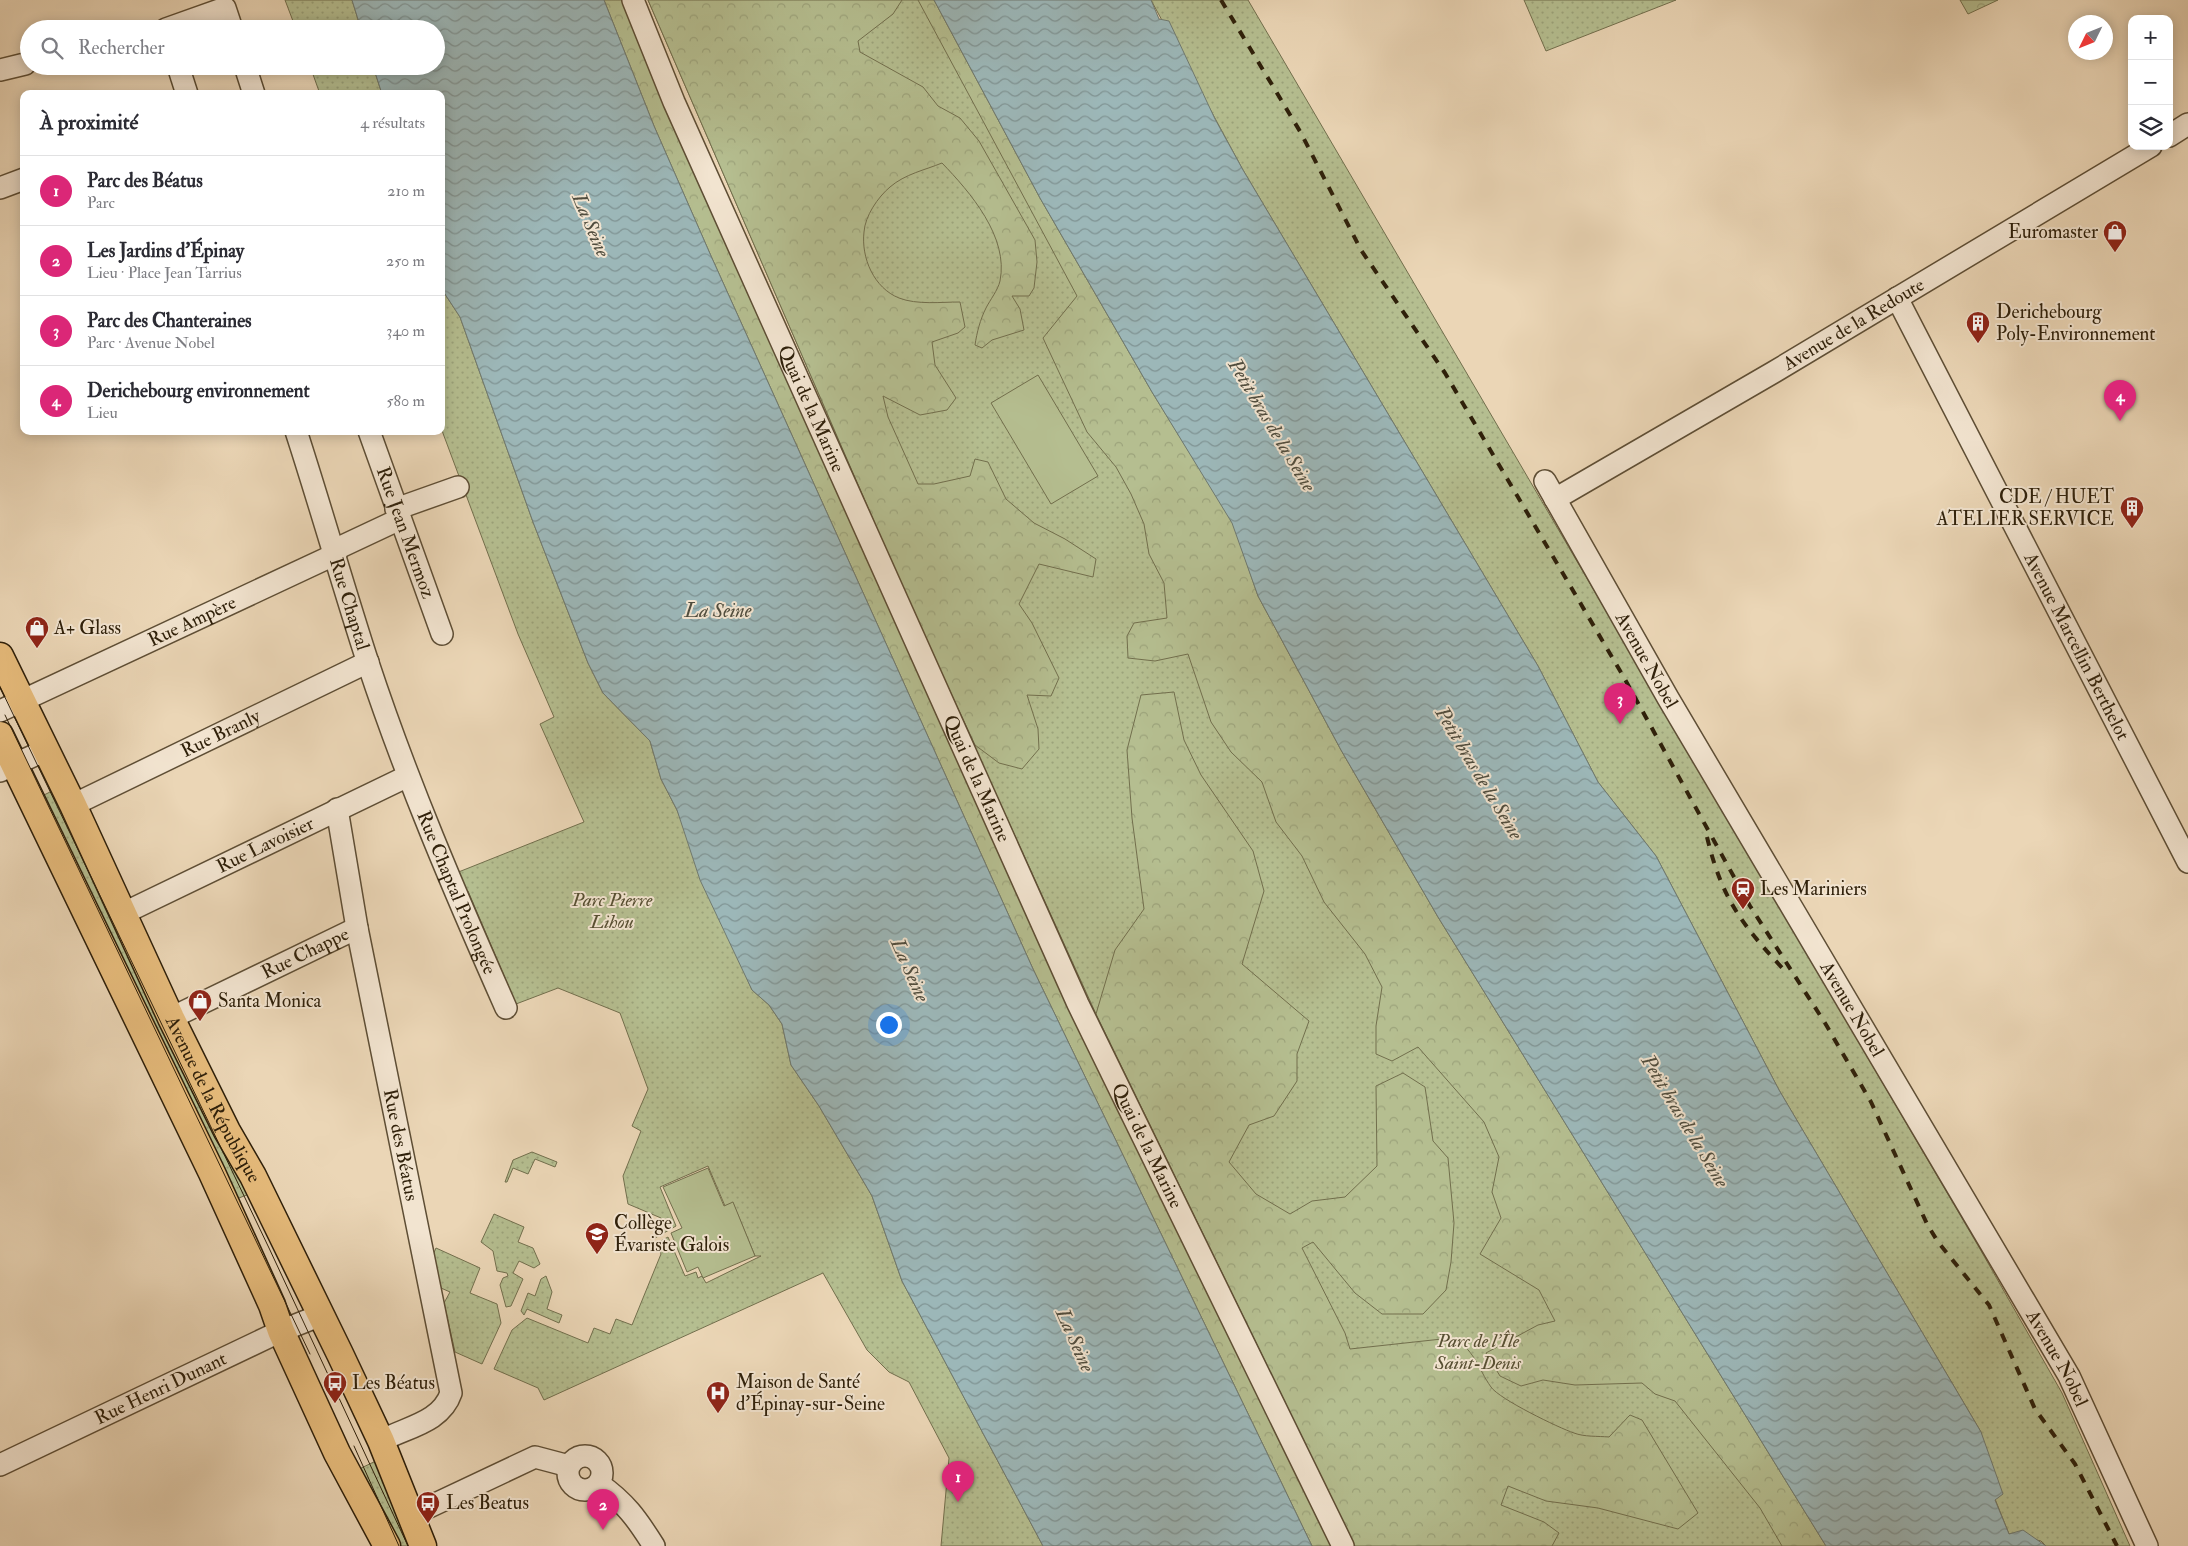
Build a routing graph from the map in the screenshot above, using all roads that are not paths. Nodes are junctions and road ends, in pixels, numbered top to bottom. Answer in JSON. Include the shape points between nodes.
{"nodes":[{"id":1,"x":633,"y":0,"type":"edge"},
{"id":2,"x":191,"y":20,"type":"edge"},
{"id":3,"x":229,"y":20,"type":"edge"},
{"id":4,"x":20,"y":65,"type":"edge"},
{"id":5,"x":0,"y":70,"type":"edge"},
{"id":6,"x":181,"y":75,"type":"edge"},
{"id":7,"x":248,"y":75,"type":"edge"},
{"id":8,"x":186,"y":90,"type":"edge"},
{"id":9,"x":253,"y":90,"type":"edge"},
{"id":10,"x":2188,"y":124,"type":"edge"},
{"id":11,"x":2173,"y":133,"type":"edge"},
{"id":12,"x":2145,"y":150,"type":"edge"},
{"id":13,"x":20,"y":180,"type":"edge"},
{"id":14,"x":0,"y":188,"type":"edge"},
{"id":15,"x":1897,"y":298,"type":"junction"},
{"id":16,"x":297,"y":435,"type":"edge"},
{"id":17,"x":371,"y":435,"type":"edge"},
{"id":18,"x":458,"y":487,"type":"dead end"},
{"id":19,"x":1550,"y":490,"type":"joint"},
{"id":20,"x":398,"y":514,"type":"junction"},
{"id":21,"x":335,"y":552,"type":"junction"},
{"id":22,"x":442,"y":634,"type":"dead end"},
{"id":23,"x":0,"y":656,"type":"edge"},
{"id":24,"x":368,"y":662,"type":"junction"},
{"id":25,"x":11,"y":705,"type":"edge"},
{"id":26,"x":0,"y":735,"type":"edge"},
{"id":27,"x":46,"y":750,"type":"junction"},
{"id":28,"x":7,"y":768,"type":"edge"},
{"id":29,"x":408,"y":776,"type":"junction"},
{"id":30,"x":73,"y":805,"type":"junction"},
{"id":31,"x":337,"y":809,"type":"junction"},
{"id":32,"x":2188,"y":862,"type":"edge"},
{"id":33,"x":122,"y":914,"type":"junction"},
{"id":34,"x":357,"y":928,"type":"junction"},
{"id":35,"x":506,"y":1008,"type":"dead end"},
{"id":36,"x":171,"y":1018,"type":"junction"},
{"id":37,"x":321,"y":1316,"type":"junction"},
{"id":38,"x":281,"y":1331,"type":"junction"},
{"id":39,"x":381,"y":1441,"type":"junction"},
{"id":40,"x":0,"y":1465,"type":"edge"},
{"id":41,"x":412,"y":1515,"type":"junction"},
{"id":42,"x":386,"y":1546,"type":"edge"},
{"id":43,"x":423,"y":1546,"type":"edge"},
{"id":44,"x":654,"y":1546,"type":"edge"},
{"id":45,"x":1343,"y":1546,"type":"edge"},
{"id":46,"x":2147,"y":1546,"type":"edge"}],
"edges":[{"from":1,"to":45,"type":"street","name":"Quai de la Marine","via":[[674,102],[1078,1004]]},
{"from":2,"to":3,"type":"street","via":[[225,8]]},
{"from":4,"to":5,"type":"street"},
{"from":6,"to":8,"type":"street"},
{"from":7,"to":9,"type":"street"},
{"from":10,"to":11,"type":"street"},
{"from":12,"to":15,"type":"street","name":"Avenue de la Redoute"},
{"from":13,"to":14,"type":"street"},
{"from":15,"to":19,"type":"street","name":"Avenue de la Redoute"},
{"from":15,"to":32,"type":"street","name":"Avenue Marcellin Berthelot"},
{"from":16,"to":21,"type":"street","name":"Rue Chaptal"},
{"from":17,"to":20,"type":"street","name":"Rue Jean Mermoz"},
{"from":18,"to":20,"type":"street","name":"Rue Ampère"},
{"from":19,"to":46,"type":"street","name":"Avenue Nobel","via":[[1683,723],[2069,1376]]},
{"from":20,"to":21,"type":"street","name":"Rue Ampère"},
{"from":20,"to":22,"type":"street","name":"Rue Jean Mermoz"},
{"from":21,"to":24,"type":"street","name":"Rue Chaptal"},
{"from":21,"to":25,"type":"street","name":"Rue Ampère"},
{"from":23,"to":25,"type":"main road","name":"Avenue de la République"},
{"from":24,"to":29,"type":"street","name":"Rue Chaptal"},
{"from":24,"to":30,"type":"street","name":"Rue Branly"},
{"from":25,"to":27,"type":"main road","name":"Avenue de la République"},
{"from":26,"to":28,"type":"main road","name":"Avenue de la République"},
{"from":27,"to":28,"type":"street"},
{"from":27,"to":30,"type":"main road","name":"Avenue de la République"},
{"from":28,"to":38,"type":"main road","name":"Avenue de la République","via":[[189,1124]]},
{"from":29,"to":31,"type":"street","name":"Rue Lavoisier"},
{"from":29,"to":35,"type":"street","name":"Rue Chaptal Prolongée"},
{"from":30,"to":33,"type":"main road","name":"Avenue de la République"},
{"from":31,"to":33,"type":"street","name":"Rue Lavoisier"},
{"from":31,"to":34,"type":"street","name":"Rue des Béatus"},
{"from":33,"to":36,"type":"main road","name":"Avenue de la République"},
{"from":34,"to":36,"type":"street","name":"Rue Chappe"},
{"from":34,"to":39,"type":"street","name":"Rue des Béatus","via":[[451,1393],[447,1405],[436,1416]]},
{"from":36,"to":37,"type":"main road","name":"Avenue de la République"},
{"from":37,"to":38,"type":"street","name":"Rue Henri Dunant"},
{"from":37,"to":39,"type":"main road","name":"Avenue de la République"},
{"from":38,"to":40,"type":"street","name":"Rue Henri Dunant"},
{"from":38,"to":42,"type":"main road","name":"Avenue de la République","via":[[337,1453]]},
{"from":39,"to":41,"type":"main road","name":"Avenue de la République"},
{"from":41,"to":43,"type":"main road","name":"Avenue de la République"},
{"from":41,"to":44,"type":"street","via":[[535,1457],[569,1466],[580,1456],[595,1459],[603,1473],[599,1484],[632,1512]]}]}
